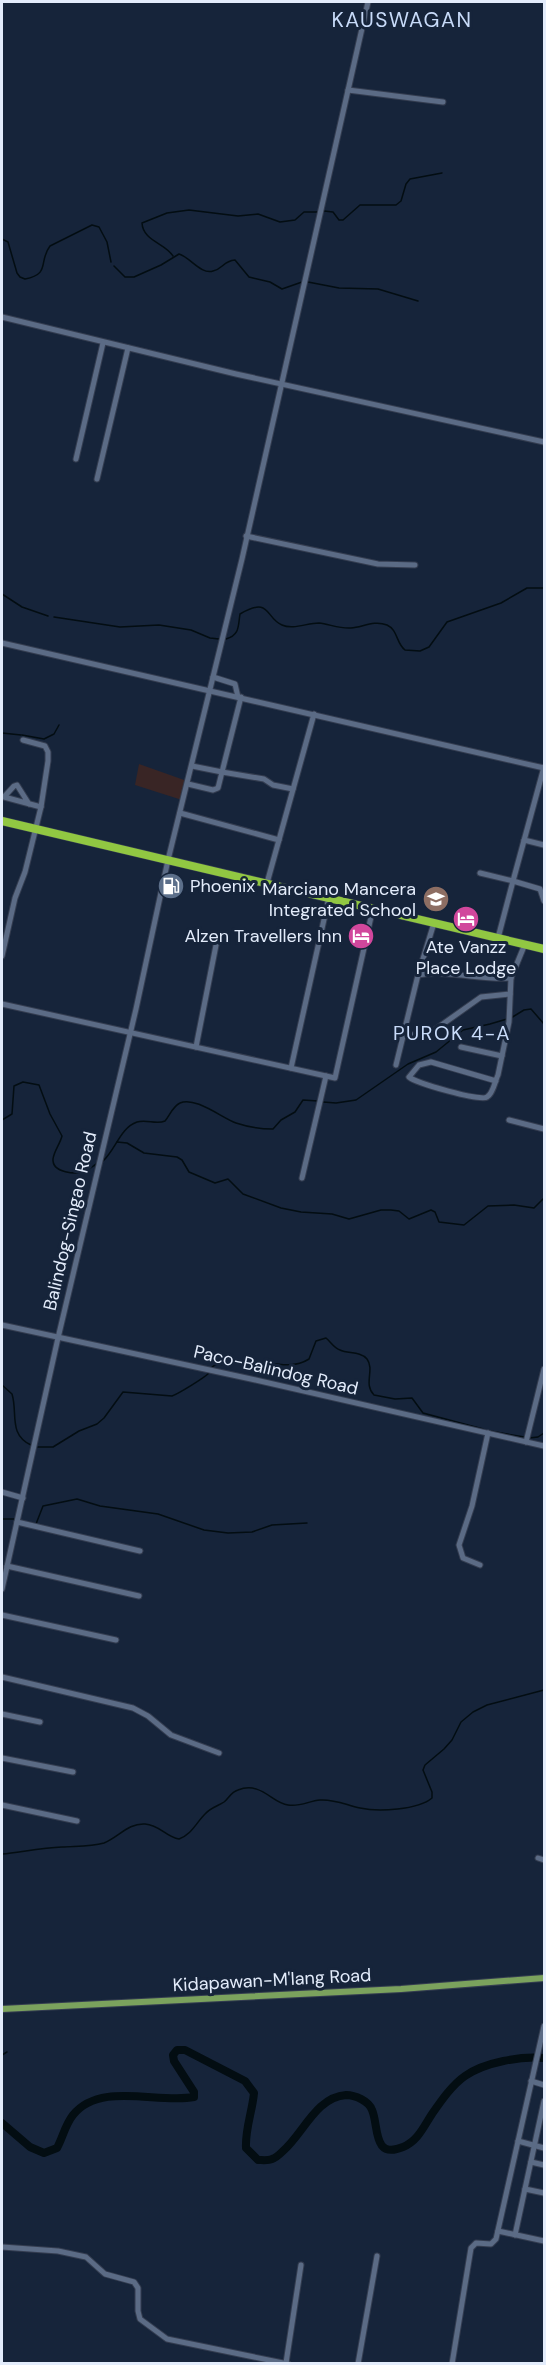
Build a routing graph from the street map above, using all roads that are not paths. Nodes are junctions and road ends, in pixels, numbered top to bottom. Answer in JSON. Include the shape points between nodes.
{"nodes":[{"id":1,"x":368,"y":2,"type":"edge"},
{"id":2,"x":348,"y":90,"type":"junction"},
{"id":3,"x":443,"y":102,"type":"dead end"},
{"id":4,"x":2,"y":317,"type":"edge"},
{"id":5,"x":103,"y":343,"type":"junction"},
{"id":6,"x":128,"y":348,"type":"junction"},
{"id":7,"x":280,"y":383,"type":"junction"},
{"id":8,"x":544,"y":442,"type":"edge"},
{"id":9,"x":76,"y":459,"type":"dead end"},
{"id":10,"x":97,"y":479,"type":"dead end"},
{"id":11,"x":246,"y":536,"type":"junction"},
{"id":12,"x":416,"y":565,"type":"dead end"},
{"id":13,"x":2,"y":643,"type":"edge"},
{"id":14,"x":213,"y":677,"type":"junction"},
{"id":15,"x":210,"y":690,"type":"junction"},
{"id":16,"x":239,"y":697,"type":"junction"},
{"id":17,"x":314,"y":714,"type":"junction"},
{"id":18,"x":23,"y":740,"type":"dead end"},
{"id":19,"x":192,"y":766,"type":"junction"},
{"id":20,"x":544,"y":768,"type":"edge"},
{"id":21,"x":222,"y":772,"type":"junction"},
{"id":22,"x":188,"y":784,"type":"junction"},
{"id":23,"x":293,"y":789,"type":"junction"},
{"id":24,"x":3,"y":796,"type":"edge"},
{"id":25,"x":29,"y":804,"type":"junction"},
{"id":26,"x":40,"y":807,"type":"junction"},
{"id":27,"x":180,"y":813,"type":"junction"},
{"id":28,"x":2,"y":821,"type":"edge"},
{"id":29,"x":34,"y":829,"type":"junction"},
{"id":30,"x":279,"y":840,"type":"junction"},
{"id":31,"x":524,"y":840,"type":"junction"},
{"id":32,"x":544,"y":845,"type":"edge"},
{"id":33,"x":168,"y":860,"type":"junction"},
{"id":34,"x":480,"y":873,"type":"dead end"},
{"id":35,"x":513,"y":881,"type":"junction"},
{"id":36,"x":267,"y":883,"type":"junction"},
{"id":37,"x":329,"y":897,"type":"junction"},
{"id":38,"x":544,"y":901,"type":"edge"},
{"id":39,"x":373,"y":908,"type":"junction"},
{"id":40,"x":434,"y":923,"type":"junction"},
{"id":41,"x":218,"y":935,"type":"dead end"},
{"id":42,"x":498,"y":938,"type":"junction"},
{"id":43,"x":525,"y":944,"type":"junction"},
{"id":44,"x":544,"y":948,"type":"edge"},
{"id":45,"x":2,"y":952,"type":"edge"},
{"id":46,"x":418,"y":975,"type":"junction"},
{"id":47,"x":511,"y":978,"type":"junction"},
{"id":48,"x":510,"y":994,"type":"junction"},
{"id":49,"x":2,"y":1004,"type":"edge"},
{"id":50,"x":130,"y":1033,"type":"junction"},
{"id":51,"x":402,"y":1037,"type":"junction"},
{"id":52,"x":196,"y":1047,"type":"junction"},
{"id":53,"x":460,"y":1047,"type":"dead end"},
{"id":54,"x":502,"y":1056,"type":"junction"},
{"id":55,"x":396,"y":1065,"type":"dead end"},
{"id":56,"x":291,"y":1068,"type":"junction"},
{"id":57,"x":327,"y":1076,"type":"junction"},
{"id":58,"x":496,"y":1081,"type":"junction"},
{"id":59,"x":509,"y":1120,"type":"dead end"},
{"id":60,"x":544,"y":1129,"type":"edge"},
{"id":61,"x":302,"y":1178,"type":"dead end"},
{"id":62,"x":2,"y":1325,"type":"edge"},
{"id":63,"x":58,"y":1338,"type":"junction"},
{"id":64,"x":544,"y":1369,"type":"edge"},
{"id":65,"x":489,"y":1433,"type":"junction"},
{"id":66,"x":526,"y":1442,"type":"junction"},
{"id":67,"x":544,"y":1446,"type":"edge"},
{"id":68,"x":2,"y":1492,"type":"edge"},
{"id":69,"x":23,"y":1498,"type":"junction"},
{"id":70,"x":17,"y":1522,"type":"junction"},
{"id":71,"x":140,"y":1551,"type":"dead end"},
{"id":72,"x":480,"y":1565,"type":"dead end"},
{"id":73,"x":7,"y":1566,"type":"junction"},
{"id":74,"x":2,"y":1589,"type":"edge"},
{"id":75,"x":139,"y":1596,"type":"dead end"},
{"id":76,"x":2,"y":1615,"type":"edge"},
{"id":77,"x":116,"y":1640,"type":"dead end"},
{"id":78,"x":2,"y":1677,"type":"edge"},
{"id":79,"x":2,"y":1714,"type":"edge"},
{"id":80,"x":40,"y":1722,"type":"dead end"},
{"id":81,"x":219,"y":1753,"type":"dead end"},
{"id":82,"x":2,"y":1758,"type":"edge"},
{"id":83,"x":73,"y":1772,"type":"dead end"},
{"id":84,"x":2,"y":1805,"type":"edge"},
{"id":85,"x":76,"y":1821,"type":"dead end"},
{"id":86,"x":538,"y":1858,"type":"dead end"},
{"id":87,"x":544,"y":1860,"type":"edge"},
{"id":88,"x":544,"y":1978,"type":"edge"},
{"id":89,"x":2,"y":2009,"type":"edge"},
{"id":90,"x":544,"y":2026,"type":"edge"},
{"id":91,"x":531,"y":2081,"type":"junction"},
{"id":92,"x":544,"y":2085,"type":"edge"},
{"id":93,"x":544,"y":2102,"type":"edge"},
{"id":94,"x":543,"y":2117,"type":"edge"},
{"id":95,"x":541,"y":2132,"type":"edge"},
{"id":96,"x":518,"y":2141,"type":"junction"},
{"id":97,"x":535,"y":2146,"type":"junction"},
{"id":98,"x":544,"y":2148,"type":"edge"},
{"id":99,"x":531,"y":2162,"type":"junction"},
{"id":100,"x":544,"y":2165,"type":"edge"},
{"id":101,"x":525,"y":2189,"type":"junction"},
{"id":102,"x":544,"y":2193,"type":"edge"},
{"id":103,"x":498,"y":2231,"type":"junction"},
{"id":104,"x":515,"y":2235,"type":"junction"},
{"id":105,"x":544,"y":2241,"type":"edge"},
{"id":106,"x":2,"y":2247,"type":"edge"},
{"id":107,"x":377,"y":2256,"type":"dead end"},
{"id":108,"x":301,"y":2265,"type":"dead end"},
{"id":109,"x":287,"y":2363,"type":"edge"},
{"id":110,"x":358,"y":2364,"type":"edge"},
{"id":111,"x":452,"y":2364,"type":"edge"}],
"edges":[{"from":1,"to":2,"type":"street","name":"Balindog-Singao Road"},
{"from":2,"to":3,"type":"street"},
{"from":2,"to":7,"type":"street","name":"Balindog-Singao Road"},
{"from":4,"to":5,"type":"street"},
{"from":5,"to":6,"type":"street"},
{"from":5,"to":9,"type":"street"},
{"from":6,"to":7,"type":"street"},
{"from":6,"to":10,"type":"street"},
{"from":7,"to":8,"type":"street"},
{"from":7,"to":11,"type":"street","name":"Balindog-Singao Road"},
{"from":11,"to":12,"type":"street","via":[[378,564]]},
{"from":11,"to":14,"type":"street","name":"Balindog-Singao Road"},
{"from":13,"to":15,"type":"street"},
{"from":14,"to":15,"type":"street","name":"Balindog-Singao Road"},
{"from":14,"to":16,"type":"street","via":[[235,684]]},
{"from":15,"to":16,"type":"street"},
{"from":15,"to":19,"type":"street","name":"Balindog-Singao Road"},
{"from":16,"to":17,"type":"street"},
{"from":16,"to":21,"type":"street"},
{"from":17,"to":20,"type":"street"},
{"from":17,"to":23,"type":"street"},
{"from":18,"to":26,"type":"street","via":[[40,744],[48,752]]},
{"from":19,"to":21,"type":"street"},
{"from":19,"to":22,"type":"street","name":"Balindog-Singao Road"},
{"from":20,"to":31,"type":"street"},
{"from":21,"to":22,"type":"street","via":[[217,790]]},
{"from":21,"to":23,"type":"street"},
{"from":22,"to":27,"type":"street","name":"Balindog-Singao Road"},
{"from":23,"to":30,"type":"street"},
{"from":24,"to":25,"type":"street"},
{"from":24,"to":25,"type":"street","via":[[17,784]]},
{"from":25,"to":26,"type":"street"},
{"from":26,"to":29,"type":"street"},
{"from":27,"to":30,"type":"street"},
{"from":27,"to":33,"type":"street","name":"Balindog-Singao Road"},
{"from":28,"to":29,"type":"highway"},
{"from":29,"to":33,"type":"highway"},
{"from":29,"to":45,"type":"street"},
{"from":30,"to":36,"type":"street"},
{"from":31,"to":32,"type":"street"},
{"from":31,"to":35,"type":"street"},
{"from":33,"to":36,"type":"highway"},
{"from":33,"to":50,"type":"street","name":"Balindog-Singao Road"},
{"from":34,"to":35,"type":"street"},
{"from":35,"to":38,"type":"street","via":[[540,889]]},
{"from":35,"to":42,"type":"street"},
{"from":36,"to":37,"type":"highway"},
{"from":37,"to":39,"type":"highway"},
{"from":37,"to":56,"type":"street"},
{"from":39,"to":40,"type":"highway"},
{"from":39,"to":57,"type":"street","via":[[335,1078]]},
{"from":40,"to":42,"type":"highway"},
{"from":40,"to":46,"type":"street"},
{"from":41,"to":52,"type":"street"},
{"from":42,"to":43,"type":"highway"},
{"from":43,"to":44,"type":"highway"},
{"from":43,"to":47,"type":"street"},
{"from":46,"to":47,"type":"street"},
{"from":46,"to":51,"type":"street"},
{"from":47,"to":48,"type":"street"},
{"from":48,"to":51,"type":"street","via":[[481,997],[433,1031]]},
{"from":48,"to":54,"type":"street"},
{"from":49,"to":50,"type":"street"},
{"from":50,"to":52,"type":"street"},
{"from":50,"to":63,"type":"street","name":"Balindog-Singao Road"},
{"from":51,"to":55,"type":"street"},
{"from":52,"to":56,"type":"street"},
{"from":53,"to":54,"type":"street"},
{"from":54,"to":58,"type":"street"},
{"from":56,"to":57,"type":"street"},
{"from":57,"to":61,"type":"street"},
{"from":58,"to":58,"type":"street","via":[[431,1062],[419,1065],[409,1077],[482,1098],[489,1096]]},
{"from":59,"to":60,"type":"street"},
{"from":62,"to":63,"type":"street","name":"Paco-Balindog Road"},
{"from":63,"to":65,"type":"street","name":"Paco-Balindog Road"},
{"from":63,"to":69,"type":"street","name":"Balindog-Singao Road"},
{"from":64,"to":66,"type":"street"},
{"from":65,"to":66,"type":"street","name":"Paco-Balindog Road"},
{"from":65,"to":72,"type":"street","via":[[459,1545],[463,1558]]},
{"from":66,"to":67,"type":"street","name":"Paco-Balindog Road"},
{"from":68,"to":69,"type":"street"},
{"from":69,"to":70,"type":"street","name":"Balindog-Singao Road"},
{"from":70,"to":71,"type":"street"},
{"from":70,"to":73,"type":"street","name":"Balindog-Singao Road"},
{"from":73,"to":74,"type":"street","name":"Balindog-Singao Road"},
{"from":73,"to":75,"type":"street"},
{"from":76,"to":77,"type":"street"},
{"from":78,"to":81,"type":"street","via":[[133,1708],[171,1735]]},
{"from":79,"to":80,"type":"street"},
{"from":82,"to":83,"type":"street"},
{"from":84,"to":85,"type":"street"},
{"from":86,"to":87,"type":"street"},
{"from":88,"to":89,"type":"main road","name":"Kidapawan-M'lang Road"},
{"from":90,"to":91,"type":"street"},
{"from":91,"to":92,"type":"street"},
{"from":91,"to":96,"type":"street"},
{"from":93,"to":94,"type":"street"},
{"from":94,"to":95,"type":"street"},
{"from":95,"to":97,"type":"street"},
{"from":96,"to":97,"type":"street"},
{"from":96,"to":103,"type":"street"},
{"from":97,"to":98,"type":"street"},
{"from":97,"to":99,"type":"street"},
{"from":99,"to":100,"type":"street"},
{"from":99,"to":101,"type":"street"},
{"from":101,"to":102,"type":"street"},
{"from":101,"to":104,"type":"street"},
{"from":103,"to":104,"type":"street"},
{"from":103,"to":111,"type":"street","via":[[494,2243],[476,2242],[471,2246]]},
{"from":104,"to":105,"type":"street"},
{"from":106,"to":109,"type":"street","via":[[80,2256],[94,2262],[105,2274],[134,2282],[140,2319],[167,2339]]},
{"from":107,"to":110,"type":"street"},
{"from":108,"to":109,"type":"street"}]}
